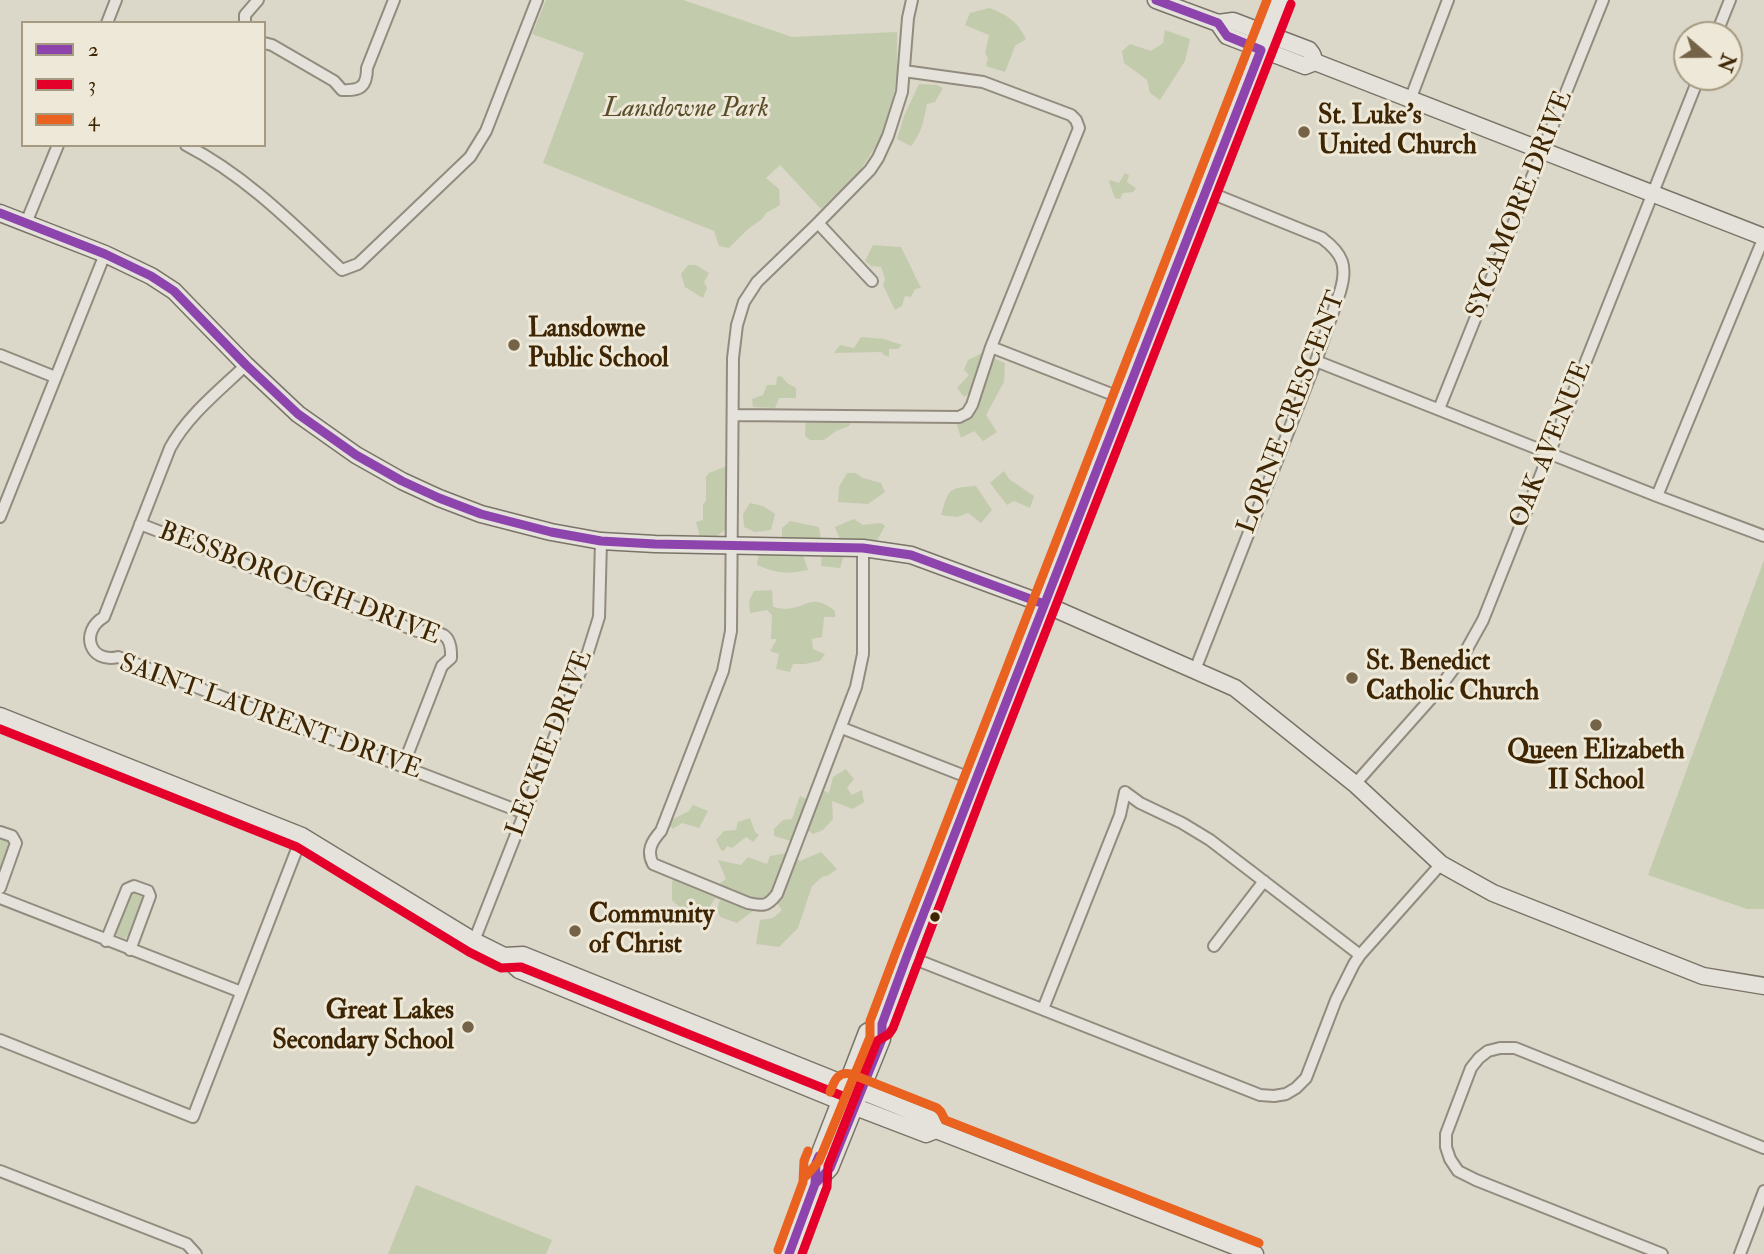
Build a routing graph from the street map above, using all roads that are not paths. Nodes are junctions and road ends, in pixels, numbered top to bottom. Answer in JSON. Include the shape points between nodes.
{"nodes":[{"id":1,"x":116,"y":0,"type":"edge"},
{"id":2,"x":258,"y":0,"type":"edge"},
{"id":3,"x":394,"y":0,"type":"edge"},
{"id":4,"x":537,"y":0,"type":"edge"},
{"id":5,"x":912,"y":0,"type":"edge"},
{"id":6,"x":1156,"y":0,"type":"edge"},
{"id":7,"x":1280,"y":0,"type":"edge"},
{"id":8,"x":1448,"y":0,"type":"edge"},
{"id":9,"x":1604,"y":0,"type":"edge"},
{"id":10,"x":1730,"y":0,"type":"edge"},
{"id":11,"x":108,"y":21,"type":"edge"},
{"id":12,"x":245,"y":21,"type":"edge"},
{"id":13,"x":1722,"y":21,"type":"edge"},
{"id":14,"x":1218,"y":23,"type":"junction"},
{"id":15,"x":1267,"y":34,"type":"junction"},
{"id":16,"x":266,"y":44,"type":"edge"},
{"id":17,"x":1261,"y":50,"type":"junction"},
{"id":18,"x":1315,"y":62,"type":"junction"},
{"id":19,"x":904,"y":71,"type":"junction"},
{"id":20,"x":1693,"y":91,"type":"edge"},
{"id":21,"x":1410,"y":100,"type":"junction"},
{"id":22,"x":57,"y":147,"type":"edge"},
{"id":23,"x":190,"y":147,"type":"edge"},
{"id":24,"x":1543,"y":151,"type":"junction"},
{"id":25,"x":1206,"y":191,"type":"junction"},
{"id":26,"x":1653,"y":193,"type":"junction"},
{"id":27,"x":0,"y":213,"type":"edge"},
{"id":28,"x":26,"y":223,"type":"junction"},
{"id":29,"x":818,"y":223,"type":"junction"},
{"id":30,"x":1764,"y":237,"type":"edge"},
{"id":31,"x":105,"y":254,"type":"junction"},
{"id":32,"x":872,"y":281,"type":"dead end"},
{"id":33,"x":991,"y":347,"type":"junction"},
{"id":34,"x":0,"y":355,"type":"edge"},
{"id":35,"x":1316,"y":361,"type":"junction"},
{"id":36,"x":246,"y":365,"type":"junction"},
{"id":37,"x":55,"y":377,"type":"junction"},
{"id":38,"x":1124,"y":399,"type":"junction"},
{"id":39,"x":1439,"y":409,"type":"junction"},
{"id":40,"x":733,"y":415,"type":"junction"},
{"id":41,"x":1549,"y":453,"type":"junction"},
{"id":42,"x":1657,"y":496,"type":"junction"},
{"id":43,"x":0,"y":517,"type":"edge"},
{"id":44,"x":139,"y":524,"type":"junction"},
{"id":45,"x":1764,"y":536,"type":"edge"},
{"id":46,"x":601,"y":541,"type":"junction"},
{"id":47,"x":733,"y":545,"type":"junction"},
{"id":48,"x":863,"y":548,"type":"junction"},
{"id":49,"x":1044,"y":604,"type":"junction"},
{"id":50,"x":1195,"y":670,"type":"junction"},
{"id":51,"x":0,"y":716,"type":"edge"},
{"id":52,"x":842,"y":728,"type":"junction"},
{"id":53,"x":403,"y":766,"type":"junction"},
{"id":54,"x":975,"y":780,"type":"junction"},
{"id":55,"x":1354,"y":784,"type":"junction"},
{"id":56,"x":524,"y":813,"type":"junction"},
{"id":57,"x":0,"y":832,"type":"edge"},
{"id":58,"x":302,"y":836,"type":"junction"},
{"id":59,"x":1441,"y":864,"type":"junction"},
{"id":60,"x":1264,"y":881,"type":"junction"},
{"id":61,"x":0,"y":888,"type":"edge"},
{"id":62,"x":0,"y":898,"type":"edge"},
{"id":63,"x":106,"y":941,"type":"junction"},
{"id":64,"x":474,"y":941,"type":"junction"},
{"id":65,"x":1214,"y":946,"type":"dead end"},
{"id":66,"x":130,"y":950,"type":"junction"},
{"id":67,"x":1360,"y":955,"type":"junction"},
{"id":68,"x":504,"y":956,"type":"junction"},
{"id":69,"x":907,"y":956,"type":"junction"},
{"id":70,"x":1764,"y":986,"type":"edge"},
{"id":71,"x":241,"y":992,"type":"junction"},
{"id":72,"x":1043,"y":1009,"type":"junction"},
{"id":73,"x":0,"y":1040,"type":"edge"},
{"id":74,"x":854,"y":1087,"type":"junction"},
{"id":75,"x":847,"y":1104,"type":"junction"},
{"id":76,"x":936,"y":1130,"type":"junction"},
{"id":77,"x":1764,"y":1148,"type":"edge"},
{"id":78,"x":0,"y":1171,"type":"edge"},
{"id":79,"x":1764,"y":1191,"type":"edge"},
{"id":80,"x":196,"y":1254,"type":"edge"},
{"id":81,"x":789,"y":1254,"type":"edge"},
{"id":82,"x":1255,"y":1254,"type":"edge"},
{"id":83,"x":1662,"y":1254,"type":"edge"},
{"id":84,"x":1740,"y":1254,"type":"edge"}],
"edges":[{"from":1,"to":11,"type":"street"},
{"from":2,"to":12,"type":"street"},
{"from":3,"to":16,"type":"street","via":[[367,68],[367,79],[352,91],[342,90],[334,80]]},
{"from":4,"to":23,"type":"street","via":[[486,131],[470,157],[358,264],[342,270],[261,194]]},
{"from":5,"to":19,"type":"street"},
{"from":6,"to":14,"type":"street"},
{"from":7,"to":15,"type":"street"},
{"from":8,"to":21,"type":"street"},
{"from":9,"to":24,"type":"street","name":"SYCAMORE DRIVE"},
{"from":10,"to":13,"type":"street"},
{"from":14,"to":15,"type":"street","via":[[1233,21]]},
{"from":14,"to":17,"type":"street","via":[[1227,36]]},
{"from":15,"to":17,"type":"street"},
{"from":15,"to":18,"type":"street","via":[[1309,50]]},
{"from":17,"to":18,"type":"street","via":[[1305,66]]},
{"from":17,"to":25,"type":"street"},
{"from":18,"to":21,"type":"street"},
{"from":19,"to":29,"type":"street","via":[[902,92],[878,158]]},
{"from":19,"to":33,"type":"street","via":[[984,82],[1072,115],[1079,128]]},
{"from":20,"to":26,"type":"street","name":"OAK AVENUE"},
{"from":21,"to":24,"type":"street"},
{"from":22,"to":28,"type":"street"},
{"from":24,"to":26,"type":"street"},
{"from":24,"to":39,"type":"street","name":"SYCAMORE DRIVE"},
{"from":25,"to":35,"type":"street","name":"LORNE CRESCENT","via":[[1322,238],[1335,248],[1342,260],[1343,281]]},
{"from":25,"to":38,"type":"street"},
{"from":26,"to":30,"type":"street"},
{"from":26,"to":41,"type":"street","name":"OAK AVENUE"},
{"from":27,"to":28,"type":"street"},
{"from":28,"to":31,"type":"street"},
{"from":29,"to":32,"type":"street"},
{"from":29,"to":40,"type":"street","via":[[757,282],[744,302],[733,358]]},
{"from":30,"to":42,"type":"street"},
{"from":31,"to":36,"type":"street","via":[[174,291]]},
{"from":31,"to":37,"type":"street"},
{"from":33,"to":38,"type":"street"},
{"from":33,"to":40,"type":"street","via":[[971,405],[959,417]]},
{"from":34,"to":37,"type":"street"},
{"from":35,"to":39,"type":"street"},
{"from":35,"to":50,"type":"street","name":"LORNE CRESCENT"},
{"from":36,"to":44,"type":"street","name":"SAINT LAURENT DRIVE","via":[[179,432]]},
{"from":36,"to":46,"type":"street","via":[[298,414],[402,481],[481,514]]},
{"from":37,"to":43,"type":"street"},
{"from":38,"to":49,"type":"street"},
{"from":39,"to":41,"type":"street"},
{"from":40,"to":47,"type":"street"},
{"from":41,"to":42,"type":"street"},
{"from":41,"to":55,"type":"street","name":"OAK AVENUE","via":[[1483,620],[1463,656]]},
{"from":42,"to":45,"type":"street"},
{"from":44,"to":53,"type":"street","name":"BESSBOROUGH DRIVE","via":[[417,631],[447,637],[451,658],[442,666]]},
{"from":44,"to":53,"type":"street","name":"SAINT LAURENT DRIVE","via":[[104,617],[91,629],[89,638],[96,652]]},
{"from":46,"to":47,"type":"street"},
{"from":46,"to":56,"type":"street","name":"LECKIE DRIVE","via":[[599,617]]},
{"from":47,"to":48,"type":"street"},
{"from":47,"to":52,"type":"street","via":[[731,631],[723,671],[661,831],[650,846],[653,864],[748,902],[761,906],[770,902]]},
{"from":48,"to":49,"type":"street","via":[[911,555]]},
{"from":48,"to":52,"type":"street","via":[[863,654]]},
{"from":49,"to":50,"type":"street"},
{"from":49,"to":54,"type":"street"},
{"from":50,"to":55,"type":"street","via":[[1234,688]]},
{"from":51,"to":58,"type":"street"},
{"from":52,"to":54,"type":"street"},
{"from":53,"to":56,"type":"street","name":"SAINT LAURENT DRIVE"},
{"from":54,"to":69,"type":"street"},
{"from":55,"to":59,"type":"street"},
{"from":56,"to":64,"type":"street","name":"LECKIE DRIVE"},
{"from":57,"to":61,"type":"street","via":[[12,836],[16,844]]},
{"from":58,"to":64,"type":"street"},
{"from":58,"to":71,"type":"street"},
{"from":59,"to":67,"type":"street"},
{"from":59,"to":70,"type":"street","via":[[1493,893],[1703,976]]},
{"from":60,"to":65,"type":"street"},
{"from":60,"to":67,"type":"street"},
{"from":60,"to":72,"type":"street","via":[[1210,840],[1125,792]]},
{"from":62,"to":63,"type":"street"},
{"from":63,"to":66,"type":"street"},
{"from":63,"to":66,"type":"street","via":[[127,889],[134,886],[148,891]]},
{"from":64,"to":68,"type":"street"},
{"from":66,"to":71,"type":"street"},
{"from":67,"to":72,"type":"street","via":[[1342,986],[1306,1078],[1286,1094],[1261,1095]]},
{"from":68,"to":74,"type":"street","via":[[523,955]]},
{"from":68,"to":75,"type":"street","via":[[519,970]]},
{"from":69,"to":72,"type":"street"},
{"from":69,"to":74,"type":"street","via":[[882,1024],[882,1039]]},
{"from":71,"to":73,"type":"street","via":[[192,1117]]},
{"from":74,"to":75,"type":"street"},
{"from":74,"to":76,"type":"street","via":[[931,1119]]},
{"from":75,"to":76,"type":"street","via":[[926,1134]]},
{"from":75,"to":81,"type":"street","via":[[830,1168],[815,1184]]},
{"from":76,"to":82,"type":"street"},
{"from":77,"to":83,"type":"street","via":[[1515,1048],[1488,1051],[1479,1058],[1446,1134],[1446,1147],[1458,1171]]},
{"from":78,"to":80,"type":"street","via":[[187,1244]]},
{"from":79,"to":84,"type":"street"}]}
